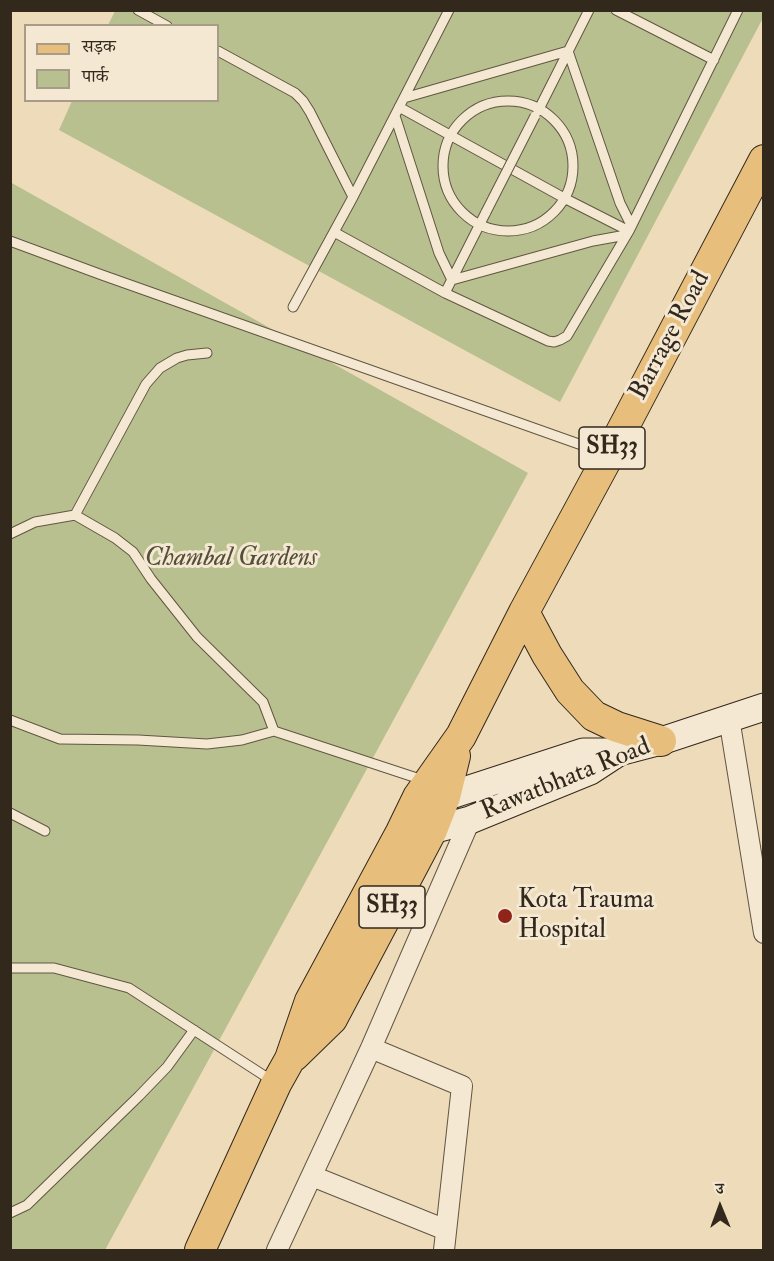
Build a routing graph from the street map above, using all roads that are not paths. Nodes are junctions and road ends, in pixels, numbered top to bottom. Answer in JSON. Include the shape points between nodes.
{"nodes":[{"id":1,"x":138,"y":10,"type":"edge"},
{"id":2,"x":449,"y":10,"type":"edge"},
{"id":3,"x":589,"y":10,"type":"edge"},
{"id":4,"x":616,"y":10,"type":"edge"},
{"id":5,"x":738,"y":10,"type":"edge"},
{"id":6,"x":163,"y":24,"type":"edge"},
{"id":7,"x":568,"y":51,"type":"junction"},
{"id":8,"x":219,"y":52,"type":"edge"},
{"id":9,"x":714,"y":60,"type":"junction"},
{"id":10,"x":404,"y":98,"type":"junction"},
{"id":11,"x":397,"y":112,"type":"junction"},
{"id":12,"x":538,"y":112,"type":"junction"},
{"id":13,"x":450,"y":135,"type":"junction"},
{"id":14,"x":764,"y":160,"type":"edge"},
{"id":15,"x":353,"y":197,"type":"junction"},
{"id":16,"x":566,"y":199,"type":"junction"},
{"id":17,"x":479,"y":226,"type":"junction"},
{"id":18,"x":629,"y":231,"type":"junction"},
{"id":19,"x":334,"y":232,"type":"junction"},
{"id":20,"x":10,"y":241,"type":"edge"},
{"id":21,"x":452,"y":280,"type":"junction"},
{"id":22,"x":445,"y":293,"type":"junction"},
{"id":23,"x":293,"y":307,"type":"dead end"},
{"id":24,"x":207,"y":353,"type":"dead end"},
{"id":25,"x":609,"y":455,"type":"junction"},
{"id":26,"x":75,"y":515,"type":"junction"},
{"id":27,"x":10,"y":534,"type":"edge"},
{"id":28,"x":524,"y":612,"type":"junction"},
{"id":29,"x":764,"y":707,"type":"edge"},
{"id":30,"x":729,"y":718,"type":"junction"},
{"id":31,"x":10,"y":720,"type":"edge"},
{"id":32,"x":274,"y":731,"type":"junction"},
{"id":33,"x":661,"y":741,"type":"junction"},
{"id":34,"x":620,"y":752,"type":"junction"},
{"id":35,"x":430,"y":792,"type":"junction"},
{"id":36,"x":10,"y":813,"type":"edge"},
{"id":37,"x":470,"y":820,"type":"junction"},
{"id":38,"x":432,"y":830,"type":"junction"},
{"id":39,"x":45,"y":831,"type":"dead end"},
{"id":40,"x":401,"y":832,"type":"junction"},
{"id":41,"x":760,"y":892,"type":"edge"},
{"id":42,"x":764,"y":933,"type":"edge"},
{"id":43,"x":10,"y":968,"type":"edge"},
{"id":44,"x":194,"y":1030,"type":"junction"},
{"id":45,"x":371,"y":1048,"type":"junction"},
{"id":46,"x":283,"y":1071,"type":"junction"},
{"id":47,"x":312,"y":1176,"type":"junction"},
{"id":48,"x":10,"y":1213,"type":"edge"},
{"id":49,"x":446,"y":1230,"type":"junction"},
{"id":50,"x":200,"y":1251,"type":"edge"},
{"id":51,"x":278,"y":1251,"type":"edge"},
{"id":52,"x":444,"y":1251,"type":"edge"}],
"edges":[{"from":1,"to":6,"type":"lane"},
{"from":2,"to":10,"type":"lane"},
{"from":3,"to":7,"type":"lane"},
{"from":4,"to":9,"type":"lane"},
{"from":5,"to":9,"type":"lane"},
{"from":7,"to":10,"type":"lane"},
{"from":7,"to":12,"type":"lane"},
{"from":7,"to":18,"type":"lane"},
{"from":8,"to":15,"type":"lane","via":[[303,101]]},
{"from":9,"to":18,"type":"lane"},
{"from":10,"to":11,"type":"lane"},
{"from":11,"to":13,"type":"lane"},
{"from":11,"to":15,"type":"lane"},
{"from":11,"to":21,"type":"lane","via":[[439,253]]},
{"from":12,"to":13,"type":"lane","via":[[518,101],[495,101],[472,111]]},
{"from":12,"to":16,"type":"lane","via":[[558,123],[572,150],[573,169]]},
{"from":12,"to":17,"type":"lane","bridge":true},
{"from":13,"to":16,"type":"lane"},
{"from":13,"to":17,"type":"lane","via":[[443,158],[447,190],[462,214]]},
{"from":14,"to":25,"type":"main road","name":"Barrage Road","number":"SH33"},
{"from":15,"to":19,"type":"lane"},
{"from":16,"to":17,"type":"lane","via":[[542,222],[529,228],[493,231]]},
{"from":16,"to":18,"type":"lane"},
{"from":17,"to":21,"type":"lane"},
{"from":18,"to":21,"type":"lane"},
{"from":18,"to":22,"type":"lane","via":[[567,336],[560,340],[548,341]]},
{"from":19,"to":22,"type":"lane"},
{"from":19,"to":23,"type":"lane"},
{"from":20,"to":25,"type":"lane"},
{"from":21,"to":22,"type":"lane"},
{"from":24,"to":26,"type":"lane","via":[[177,358],[160,368],[146,384]]},
{"from":25,"to":28,"type":"main road","name":"Barrage Road","number":"SH33"},
{"from":26,"to":27,"type":"lane","via":[[35,522]]},
{"from":26,"to":32,"type":"lane","via":[[133,552],[197,637],[263,702]]},
{"from":28,"to":33,"type":"main road","via":[[570,691],[594,716]]},
{"from":28,"to":35,"type":"main road","name":"Barrage Road","number":"SH33"},
{"from":29,"to":30,"type":"main road","name":"Rawatbhata Road"},
{"from":30,"to":33,"type":"main road","name":"Rawatbhata Road"},
{"from":30,"to":41,"type":"street"},
{"from":31,"to":32,"type":"lane","via":[[60,739],[207,744]]},
{"from":32,"to":35,"type":"lane"},
{"from":33,"to":34,"type":"main road","name":"Rawatbhata Road"},
{"from":34,"to":35,"type":"main road","via":[[583,752]]},
{"from":34,"to":37,"type":"main road","name":"Rawatbhata Road","via":[[590,771]]},
{"from":35,"to":38,"type":"main road","name":"Barrage Road","number":"SH33"},
{"from":35,"to":40,"type":"main road","name":"Barrage Road","number":"SH33"},
{"from":36,"to":39,"type":"lane"},
{"from":37,"to":38,"type":"main road","name":"Rawatbhata Road"},
{"from":37,"to":45,"type":"street"},
{"from":38,"to":40,"type":"main road","name":"Rawatbhata Road"},
{"from":38,"to":46,"type":"main road","name":"Barrage Road","number":"SH33","via":[[332,1019]]},
{"from":40,"to":46,"type":"main road","number":"SH33","via":[[310,1001]]},
{"from":41,"to":42,"type":"street"},
{"from":43,"to":44,"type":"lane","via":[[54,968],[129,988]]},
{"from":44,"to":46,"type":"lane"},
{"from":44,"to":48,"type":"lane","via":[[139,1096],[27,1205]]},
{"from":45,"to":47,"type":"street"},
{"from":45,"to":49,"type":"street","via":[[462,1086]]},
{"from":46,"to":50,"type":"main road","number":"SH33"},
{"from":47,"to":49,"type":"street"},
{"from":47,"to":51,"type":"street"},
{"from":49,"to":52,"type":"street"}]}
